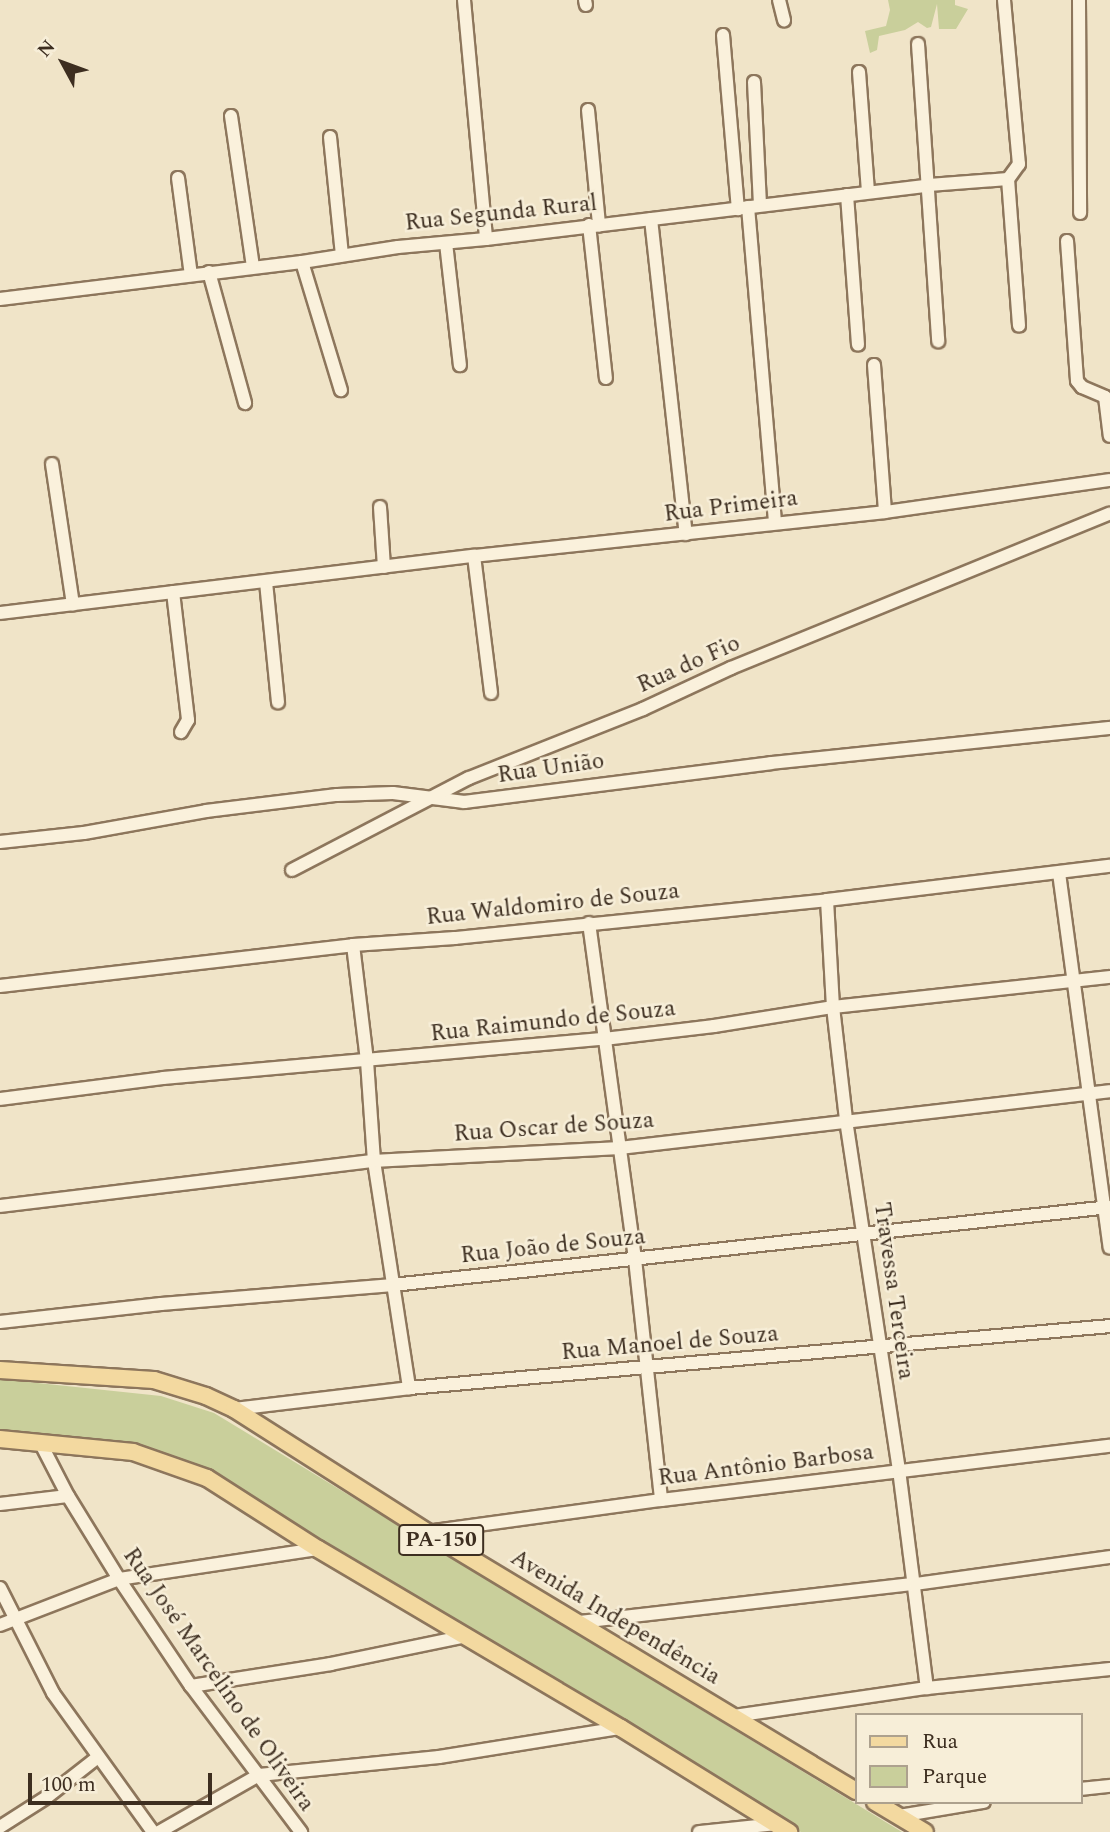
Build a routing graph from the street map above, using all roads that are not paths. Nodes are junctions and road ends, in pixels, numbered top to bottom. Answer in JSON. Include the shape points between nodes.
{"nodes":[{"id":1,"x":464,"y":0,"type":"edge"},
{"id":2,"x":779,"y":0,"type":"edge"},
{"id":3,"x":1004,"y":0,"type":"edge"},
{"id":4,"x":1079,"y":0,"type":"edge"},
{"id":5,"x":784,"y":20,"type":"dead end"},
{"id":6,"x":723,"y":35,"type":"dead end"},
{"id":7,"x":918,"y":44,"type":"dead end"},
{"id":8,"x":859,"y":72,"type":"dead end"},
{"id":9,"x":754,"y":82,"type":"dead end"},
{"id":10,"x":589,"y":110,"type":"dead end"},
{"id":11,"x":231,"y":116,"type":"dead end"},
{"id":12,"x":330,"y":137,"type":"dead end"},
{"id":13,"x":178,"y":178,"type":"dead end"},
{"id":14,"x":1008,"y":179,"type":"junction"},
{"id":15,"x":929,"y":185,"type":"junction"},
{"id":16,"x":868,"y":192,"type":"junction"},
{"id":17,"x":847,"y":195,"type":"junction"},
{"id":18,"x":749,"y":207,"type":"junction"},
{"id":19,"x":1080,"y":213,"type":"dead end"},
{"id":20,"x":651,"y":219,"type":"junction"},
{"id":21,"x":594,"y":225,"type":"junction"},
{"id":22,"x":486,"y":239,"type":"junction"},
{"id":23,"x":1067,"y":242,"type":"dead end"},
{"id":24,"x":446,"y":243,"type":"junction"},
{"id":25,"x":342,"y":255,"type":"junction"},
{"id":26,"x":302,"y":262,"type":"junction"},
{"id":27,"x":253,"y":267,"type":"junction"},
{"id":28,"x":209,"y":272,"type":"junction"},
{"id":29,"x":191,"y":275,"type":"junction"},
{"id":30,"x":0,"y":299,"type":"edge"},
{"id":31,"x":1019,"y":326,"type":"dead end"},
{"id":32,"x":938,"y":341,"type":"dead end"},
{"id":33,"x":858,"y":345,"type":"dead end"},
{"id":34,"x":460,"y":365,"type":"dead end"},
{"id":35,"x":874,"y":365,"type":"dead end"},
{"id":36,"x":606,"y":378,"type":"dead end"},
{"id":37,"x":341,"y":390,"type":"dead end"},
{"id":38,"x":245,"y":403,"type":"dead end"},
{"id":39,"x":1110,"y":436,"type":"edge"},
{"id":40,"x":52,"y":464,"type":"dead end"},
{"id":41,"x":1110,"y":480,"type":"edge"},
{"id":42,"x":380,"y":507,"type":"dead end"},
{"id":43,"x":885,"y":512,"type":"junction"},
{"id":44,"x":1110,"y":513,"type":"edge"},
{"id":45,"x":775,"y":522,"type":"junction"},
{"id":46,"x":686,"y":534,"type":"junction"},
{"id":47,"x":474,"y":555,"type":"junction"},
{"id":48,"x":384,"y":567,"type":"junction"},
{"id":49,"x":266,"y":582,"type":"junction"},
{"id":50,"x":173,"y":592,"type":"junction"},
{"id":51,"x":73,"y":604,"type":"junction"},
{"id":52,"x":0,"y":613,"type":"edge"},
{"id":53,"x":491,"y":693,"type":"dead end"},
{"id":54,"x":278,"y":702,"type":"dead end"},
{"id":55,"x":1110,"y":728,"type":"edge"},
{"id":56,"x":181,"y":732,"type":"dead end"},
{"id":57,"x":429,"y":799,"type":"junction"},
{"id":58,"x":0,"y":842,"type":"edge"},
{"id":59,"x":1110,"y":866,"type":"edge"},
{"id":60,"x":292,"y":870,"type":"dead end"},
{"id":61,"x":1059,"y":873,"type":"junction"},
{"id":62,"x":827,"y":900,"type":"junction"},
{"id":63,"x":589,"y":923,"type":"junction"},
{"id":64,"x":353,"y":945,"type":"junction"},
{"id":65,"x":1110,"y":977,"type":"edge"},
{"id":66,"x":1075,"y":979,"type":"junction"},
{"id":67,"x":0,"y":986,"type":"edge"},
{"id":68,"x":833,"y":1007,"type":"junction"},
{"id":69,"x":604,"y":1039,"type":"junction"},
{"id":70,"x":368,"y":1061,"type":"junction"},
{"id":71,"x":1110,"y":1091,"type":"edge"},
{"id":72,"x":1088,"y":1093,"type":"junction"},
{"id":73,"x":0,"y":1099,"type":"edge"},
{"id":74,"x":846,"y":1120,"type":"junction"},
{"id":75,"x":619,"y":1148,"type":"junction"},
{"id":76,"x":374,"y":1161,"type":"junction"},
{"id":77,"x":0,"y":1206,"type":"edge"},
{"id":78,"x":1107,"y":1208,"type":"edge"},
{"id":79,"x":865,"y":1235,"type":"junction"},
{"id":80,"x":1110,"y":1248,"type":"edge"},
{"id":81,"x":635,"y":1259,"type":"junction"},
{"id":82,"x":393,"y":1285,"type":"junction"},
{"id":83,"x":0,"y":1322,"type":"edge"},
{"id":84,"x":1110,"y":1326,"type":"edge"},
{"id":85,"x":878,"y":1346,"type":"junction"},
{"id":86,"x":645,"y":1367,"type":"junction"},
{"id":87,"x":0,"y":1370,"type":"edge"},
{"id":88,"x":409,"y":1388,"type":"junction"},
{"id":89,"x":234,"y":1409,"type":"junction"},
{"id":90,"x":0,"y":1439,"type":"edge"},
{"id":91,"x":40,"y":1442,"type":"junction"},
{"id":92,"x":1110,"y":1446,"type":"edge"},
{"id":93,"x":899,"y":1470,"type":"junction"},
{"id":94,"x":68,"y":1496,"type":"junction"},
{"id":95,"x":662,"y":1500,"type":"junction"},
{"id":96,"x":0,"y":1504,"type":"edge"},
{"id":97,"x":427,"y":1532,"type":"junction"},
{"id":98,"x":318,"y":1549,"type":"junction"},
{"id":99,"x":1110,"y":1557,"type":"edge"},
{"id":100,"x":119,"y":1579,"type":"junction"},
{"id":101,"x":915,"y":1584,"type":"junction"},
{"id":102,"x":0,"y":1588,"type":"edge"},
{"id":103,"x":13,"y":1619,"type":"junction"},
{"id":104,"x":579,"y":1622,"type":"junction"},
{"id":105,"x":0,"y":1625,"type":"edge"},
{"id":106,"x":466,"y":1636,"type":"junction"},
{"id":107,"x":1110,"y":1670,"type":"edge"},
{"id":108,"x":191,"y":1686,"type":"junction"},
{"id":109,"x":927,"y":1688,"type":"junction"},
{"id":110,"x":734,"y":1716,"type":"junction"},
{"id":111,"x":621,"y":1728,"type":"junction"},
{"id":112,"x":98,"y":1758,"type":"junction"},
{"id":113,"x":259,"y":1775,"type":"junction"},
{"id":114,"x":1110,"y":1786,"type":"edge"},
{"id":115,"x":1082,"y":1789,"type":"edge"},
{"id":116,"x":855,"y":1790,"type":"edge"},
{"id":117,"x":878,"y":1804,"type":"edge"},
{"id":118,"x":972,"y":1804,"type":"edge"},
{"id":119,"x":899,"y":1816,"type":"junction"},
{"id":120,"x":0,"y":1827,"type":"edge"},
{"id":121,"x":783,"y":1828,"type":"edge"},
{"id":122,"x":153,"y":1832,"type":"edge"},
{"id":123,"x":159,"y":1832,"type":"edge"},
{"id":124,"x":301,"y":1832,"type":"edge"},
{"id":125,"x":699,"y":1832,"type":"edge"},
{"id":126,"x":926,"y":1832,"type":"edge"}],
"edges":[{"from":1,"to":22,"type":"street"},
{"from":2,"to":5,"type":"street"},
{"from":3,"to":14,"type":"street","via":[[1019,164]]},
{"from":4,"to":19,"type":"street"},
{"from":6,"to":18,"type":"street"},
{"from":7,"to":15,"type":"street"},
{"from":8,"to":16,"type":"street"},
{"from":9,"to":18,"type":"street"},
{"from":10,"to":21,"type":"street"},
{"from":11,"to":27,"type":"street"},
{"from":12,"to":25,"type":"street"},
{"from":13,"to":29,"type":"street"},
{"from":14,"to":15,"type":"street","name":"Rua Segunda Rural"},
{"from":14,"to":31,"type":"street"},
{"from":15,"to":16,"type":"street","name":"Rua Segunda Rural"},
{"from":15,"to":32,"type":"street"},
{"from":16,"to":17,"type":"street","name":"Rua Segunda Rural"},
{"from":17,"to":18,"type":"street","name":"Rua Segunda Rural"},
{"from":17,"to":33,"type":"street"},
{"from":18,"to":20,"type":"street","name":"Rua Segunda Rural"},
{"from":18,"to":45,"type":"street"},
{"from":20,"to":21,"type":"street","name":"Rua Segunda Rural"},
{"from":20,"to":46,"type":"street"},
{"from":21,"to":22,"type":"street","name":"Rua Segunda Rural"},
{"from":21,"to":36,"type":"street"},
{"from":22,"to":24,"type":"street","name":"Rua Segunda Rural"},
{"from":23,"to":39,"type":"street","via":[[1077,381],[1105,397]]},
{"from":24,"to":25,"type":"street","name":"Rua Segunda Rural"},
{"from":24,"to":34,"type":"street"},
{"from":25,"to":26,"type":"street","name":"Rua Segunda Rural"},
{"from":26,"to":27,"type":"street","name":"Rua Segunda Rural"},
{"from":26,"to":37,"type":"street"},
{"from":27,"to":28,"type":"street","name":"Rua Segunda Rural"},
{"from":28,"to":29,"type":"street","name":"Rua Segunda Rural"},
{"from":28,"to":38,"type":"street"},
{"from":29,"to":30,"type":"street","name":"Rua Segunda Rural"},
{"from":35,"to":43,"type":"street"},
{"from":40,"to":51,"type":"street"},
{"from":41,"to":43,"type":"street","name":"Rua Primeira"},
{"from":42,"to":48,"type":"street"},
{"from":43,"to":45,"type":"street","name":"Rua Primeira"},
{"from":44,"to":57,"type":"street","name":"Rua do Fio","via":[[469,778]]},
{"from":45,"to":46,"type":"street","name":"Rua Primeira"},
{"from":46,"to":47,"type":"street","name":"Rua Primeira"},
{"from":47,"to":48,"type":"street","name":"Rua Primeira"},
{"from":47,"to":53,"type":"street"},
{"from":48,"to":49,"type":"street","name":"Rua Primeira"},
{"from":49,"to":50,"type":"street","name":"Rua Primeira"},
{"from":49,"to":54,"type":"street"},
{"from":50,"to":51,"type":"street","name":"Rua Primeira"},
{"from":50,"to":56,"type":"street","via":[[188,720]]},
{"from":51,"to":52,"type":"street","name":"Rua Primeira"},
{"from":55,"to":57,"type":"street","name":"Rua União","via":[[771,763],[464,802]]},
{"from":57,"to":58,"type":"street","name":"Rua União","via":[[393,793],[337,795]]},
{"from":57,"to":60,"type":"street","name":"Rua do Fio"},
{"from":59,"to":61,"type":"street","name":"Rua Waldomiro de Souza"},
{"from":61,"to":62,"type":"street","name":"Rua Waldomiro de Souza"},
{"from":61,"to":66,"type":"street"},
{"from":62,"to":63,"type":"street","name":"Rua Waldomiro de Souza"},
{"from":62,"to":68,"type":"street","name":"Travessa Terceira"},
{"from":63,"to":64,"type":"street","name":"Rua Waldomiro de Souza"},
{"from":63,"to":69,"type":"street"},
{"from":64,"to":67,"type":"street","name":"Rua Waldomiro de Souza"},
{"from":64,"to":70,"type":"street"},
{"from":65,"to":66,"type":"street","name":"Rua Raimundo de Souza"},
{"from":66,"to":68,"type":"street","name":"Rua Raimundo de Souza"},
{"from":66,"to":72,"type":"street"},
{"from":68,"to":69,"type":"street","name":"Rua Raimundo de Souza"},
{"from":68,"to":74,"type":"street","name":"Travessa Terceira"},
{"from":69,"to":70,"type":"street","name":"Rua Raimundo de Souza"},
{"from":69,"to":75,"type":"street"},
{"from":70,"to":73,"type":"street","name":"Rua Raimundo de Souza","via":[[163,1078]]},
{"from":70,"to":76,"type":"street"},
{"from":71,"to":72,"type":"street","name":"Rua Oscar de Souza"},
{"from":72,"to":74,"type":"street","name":"Rua Oscar de Souza"},
{"from":72,"to":78,"type":"street"},
{"from":74,"to":75,"type":"street","name":"Rua Oscar de Souza"},
{"from":74,"to":79,"type":"street","name":"Travessa Terceira"},
{"from":75,"to":76,"type":"street","name":"Rua Oscar de Souza"},
{"from":75,"to":81,"type":"street"},
{"from":76,"to":77,"type":"street","name":"Rua Oscar de Souza"},
{"from":76,"to":82,"type":"street"},
{"from":78,"to":79,"type":"street","name":"Rua João de Souza"},
{"from":78,"to":80,"type":"street"},
{"from":79,"to":81,"type":"street","name":"Rua João de Souza"},
{"from":79,"to":85,"type":"street","name":"Travessa Terceira"},
{"from":81,"to":82,"type":"street","name":"Rua João de Souza"},
{"from":81,"to":86,"type":"street"},
{"from":82,"to":83,"type":"street","name":"Rua João de Souza"},
{"from":82,"to":88,"type":"street"},
{"from":84,"to":85,"type":"street","name":"Rua Manoel de Souza"},
{"from":85,"to":86,"type":"street","name":"Rua Manoel de Souza"},
{"from":85,"to":93,"type":"street","name":"Travessa Terceira"},
{"from":86,"to":88,"type":"street","name":"Rua Manoel de Souza"},
{"from":86,"to":95,"type":"street"},
{"from":87,"to":89,"type":"main road","name":"Avenida Independência","number":"PA-150","via":[[154,1380]]},
{"from":88,"to":89,"type":"street","name":"Rua Manoel de Souza"},
{"from":89,"to":97,"type":"main road","name":"Avenida Independência","number":"PA-150"},
{"from":90,"to":91,"type":"main road","number":"PA-150"},
{"from":91,"to":94,"type":"street","name":"Rua José Marcelino de Oliveira"},
{"from":91,"to":98,"type":"main road","number":"PA-150","via":[[133,1452],[187,1469]]},
{"from":92,"to":93,"type":"street","name":"Rua Antônio Barbosa"},
{"from":93,"to":95,"type":"street","name":"Rua Antônio Barbosa"},
{"from":93,"to":101,"type":"street","name":"Travessa Terceira"},
{"from":94,"to":96,"type":"street"},
{"from":94,"to":100,"type":"street","name":"Rua José Marcelino de Oliveira"},
{"from":95,"to":97,"type":"street","name":"Rua Antônio Barbosa"},
{"from":97,"to":104,"type":"main road","name":"Avenida Independência","number":"PA-150"},
{"from":98,"to":100,"type":"street"},
{"from":98,"to":106,"type":"main road","number":"PA-150"},
{"from":99,"to":101,"type":"street"},
{"from":100,"to":103,"type":"street"},
{"from":100,"to":108,"type":"street","name":"Rua José Marcelino de Oliveira"},
{"from":101,"to":104,"type":"street"},
{"from":101,"to":109,"type":"street","name":"Travessa Terceira"},
{"from":102,"to":103,"type":"street"},
{"from":103,"to":105,"type":"street"},
{"from":103,"to":112,"type":"street","via":[[53,1693]]},
{"from":104,"to":110,"type":"main road","name":"Avenida Independência","number":"PA-150"},
{"from":106,"to":108,"type":"street"},
{"from":106,"to":111,"type":"main road","number":"PA-150"},
{"from":107,"to":109,"type":"street"},
{"from":108,"to":113,"type":"street","name":"Rua José Marcelino de Oliveira"},
{"from":109,"to":110,"type":"street"},
{"from":110,"to":116,"type":"main road","name":"Avenida Independência","number":"PA-150"},
{"from":111,"to":113,"type":"street","via":[[439,1758]]},
{"from":111,"to":121,"type":"main road","number":"PA-150"},
{"from":112,"to":120,"type":"street"},
{"from":112,"to":122,"type":"street"},
{"from":113,"to":123,"type":"street"},
{"from":113,"to":124,"type":"street","name":"Rua José Marcelino de Oliveira"},
{"from":114,"to":115,"type":"street"},
{"from":117,"to":119,"type":"main road"},
{"from":118,"to":119,"type":"street"},
{"from":119,"to":126,"type":"main road"},
{"from":121,"to":125,"type":"street"}]}
